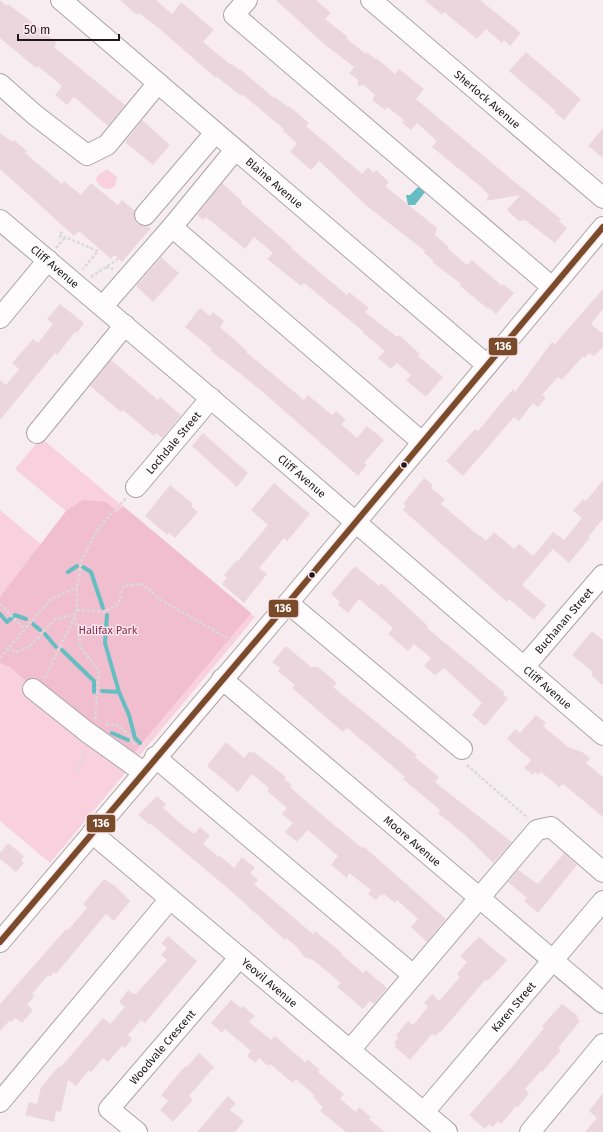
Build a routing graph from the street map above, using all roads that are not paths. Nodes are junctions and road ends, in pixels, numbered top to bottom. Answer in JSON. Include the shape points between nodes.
{"nodes":[{"id":1,"x":61,"y":0,"type":"edge"},
{"id":2,"x":247,"y":0,"type":"edge"},
{"id":3,"x":371,"y":0,"type":"edge"},
{"id":4,"x":158,"y":83,"type":"junction"},
{"id":5,"x":0,"y":84,"type":"edge"},
{"id":6,"x":215,"y":132,"type":"junction"},
{"id":7,"x":235,"y":150,"type":"junction"},
{"id":8,"x":603,"y":198,"type":"edge"},
{"id":9,"x":145,"y":215,"type":"dead end"},
{"id":10,"x":0,"y":220,"type":"edge"},
{"id":11,"x":603,"y":226,"type":"edge"},
{"id":12,"x":172,"y":227,"type":"junction"},
{"id":13,"x":52,"y":254,"type":"junction"},
{"id":14,"x":552,"y":287,"type":"junction"},
{"id":15,"x":103,"y":306,"type":"junction"},
{"id":16,"x":0,"y":318,"type":"edge"},
{"id":17,"x":125,"y":325,"type":"junction"},
{"id":18,"x":487,"y":365,"type":"junction"},
{"id":19,"x":210,"y":398,"type":"junction"},
{"id":20,"x":37,"y":432,"type":"dead end"},
{"id":21,"x":422,"y":442,"type":"junction"},
{"id":22,"x":136,"y":487,"type":"road end"},
{"id":23,"x":355,"y":522,"type":"junction"},
{"id":24,"x":600,"y":584,"type":"edge"},
{"id":25,"x":288,"y":603,"type":"junction"},
{"id":26,"x":524,"y":667,"type":"junction"},
{"id":27,"x":222,"y":679,"type":"junction"},
{"id":28,"x":35,"y":691,"type":"road end"},
{"id":29,"x":603,"y":735,"type":"edge"},
{"id":30,"x":462,"y":749,"type":"road end"},
{"id":31,"x":147,"y":753,"type":"junction"},
{"id":32,"x":143,"y":772,"type":"junction"},
{"id":33,"x":92,"y":833,"type":"junction"},
{"id":34,"x":603,"y":872,"type":"edge"},
{"id":35,"x":479,"y":898,"type":"junction"},
{"id":36,"x":170,"y":899,"type":"junction"},
{"id":37,"x":603,"y":901,"type":"edge"},
{"id":38,"x":0,"y":942,"type":"edge"},
{"id":39,"x":239,"y":958,"type":"junction"},
{"id":40,"x":554,"y":959,"type":"junction"},
{"id":41,"x":413,"y":975,"type":"junction"},
{"id":42,"x":603,"y":1003,"type":"edge"},
{"id":43,"x":603,"y":1044,"type":"edge"},
{"id":44,"x":350,"y":1050,"type":"junction"},
{"id":45,"x":0,"y":1102,"type":"edge"},
{"id":46,"x":424,"y":1112,"type":"junction"},
{"id":47,"x":137,"y":1132,"type":"edge"},
{"id":48,"x":447,"y":1132,"type":"edge"},
{"id":49,"x":530,"y":1132,"type":"edge"}],
"edges":[{"from":1,"to":4,"type":"street","name":"Blaine Avenue"},
{"from":2,"to":14,"type":"street","via":[[234,15]]},
{"from":3,"to":8,"type":"street","name":"Sherlock Avenue"},
{"from":4,"to":5,"type":"street","via":[[107,145],[87,155]]},
{"from":4,"to":6,"type":"street","name":"Blaine Avenue"},
{"from":6,"to":7,"type":"street","name":"Blaine Avenue"},
{"from":6,"to":9,"type":"street"},
{"from":7,"to":12,"type":"street"},
{"from":7,"to":18,"type":"street","name":"Blaine Avenue"},
{"from":10,"to":13,"type":"street","name":"Cliff Avenue"},
{"from":11,"to":14,"type":"street"},
{"from":12,"to":15,"type":"street"},
{"from":12,"to":21,"type":"street"},
{"from":13,"to":15,"type":"street","name":"Cliff Avenue"},
{"from":13,"to":16,"type":"street"},
{"from":14,"to":18,"type":"street"},
{"from":15,"to":17,"type":"street","name":"Cliff Avenue"},
{"from":17,"to":19,"type":"street","name":"Cliff Avenue"},
{"from":17,"to":20,"type":"street"},
{"from":18,"to":21,"type":"street"},
{"from":19,"to":22,"type":"street","name":"Lochdale Street"},
{"from":19,"to":23,"type":"street","name":"Cliff Avenue"},
{"from":21,"to":23,"type":"street"},
{"from":23,"to":25,"type":"street"},
{"from":23,"to":26,"type":"street","name":"Cliff Avenue"},
{"from":24,"to":26,"type":"street","name":"Buchanan Street"},
{"from":25,"to":27,"type":"street"},
{"from":25,"to":30,"type":"street"},
{"from":26,"to":29,"type":"street","name":"Cliff Avenue"},
{"from":27,"to":31,"type":"street"},
{"from":27,"to":35,"type":"street","name":"Moore Avenue"},
{"from":28,"to":32,"type":"street","via":[[86,732]]},
{"from":31,"to":32,"type":"street"},
{"from":31,"to":41,"type":"street"},
{"from":32,"to":33,"type":"street"},
{"from":33,"to":36,"type":"street","name":"Yeovil Avenue"},
{"from":33,"to":38,"type":"street"},
{"from":34,"to":35,"type":"street","via":[[552,828],[537,830]]},
{"from":35,"to":40,"type":"street","name":"Moore Avenue"},
{"from":35,"to":41,"type":"street"},
{"from":36,"to":39,"type":"street","name":"Yeovil Avenue"},
{"from":36,"to":45,"type":"street"},
{"from":37,"to":40,"type":"street","name":"Karen Street"},
{"from":39,"to":44,"type":"street","name":"Yeovil Avenue"},
{"from":39,"to":47,"type":"street","name":"Woodvale Crescent","via":[[109,1109]]},
{"from":40,"to":42,"type":"street","name":"Moore Avenue"},
{"from":40,"to":46,"type":"street","name":"Karen Street"},
{"from":41,"to":44,"type":"street"},
{"from":43,"to":49,"type":"street"},
{"from":44,"to":46,"type":"street","name":"Yeovil Avenue"},
{"from":46,"to":48,"type":"street","name":"Yeovil Avenue"}]}
